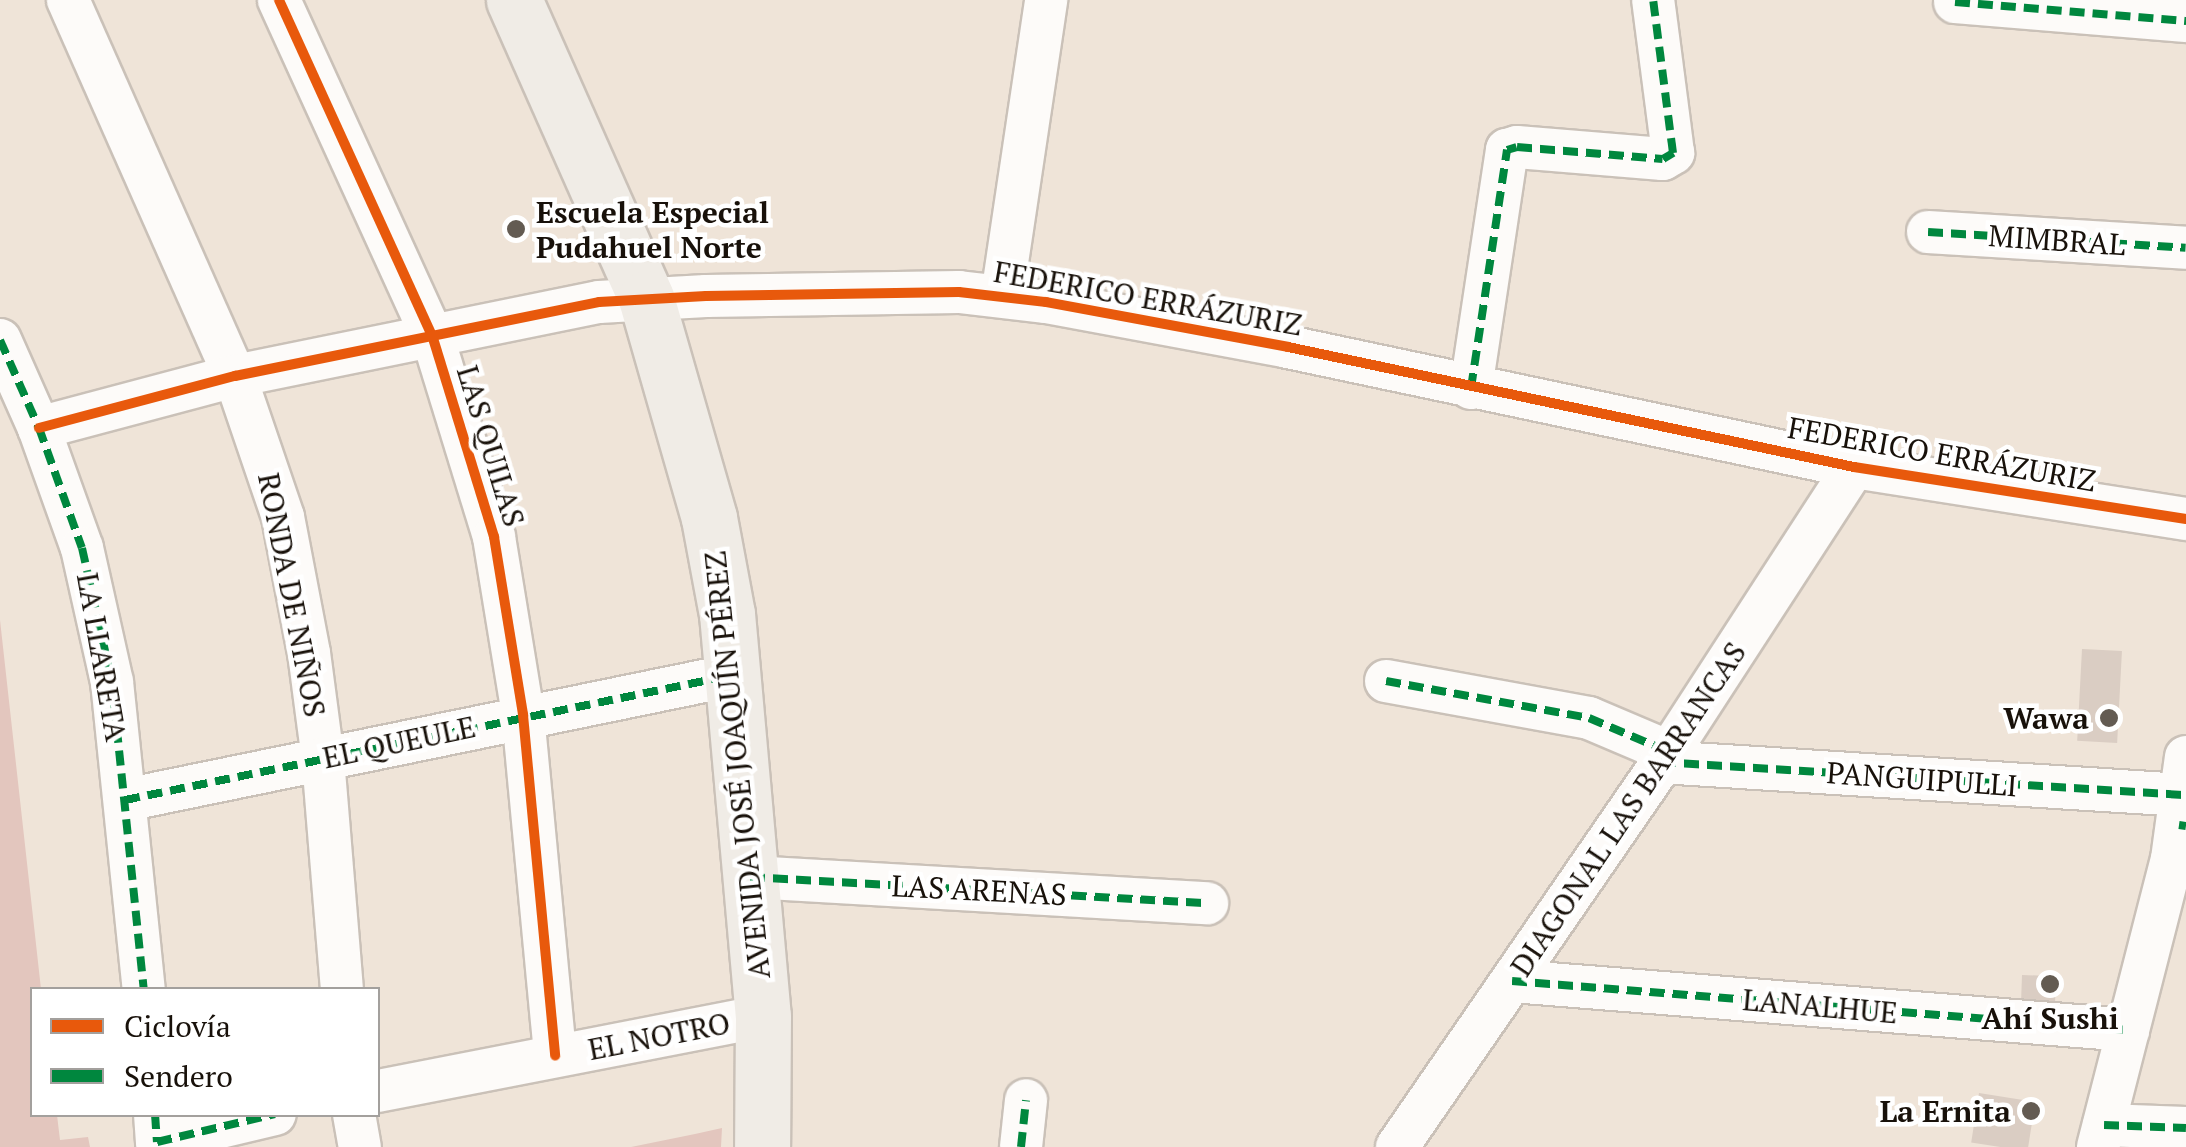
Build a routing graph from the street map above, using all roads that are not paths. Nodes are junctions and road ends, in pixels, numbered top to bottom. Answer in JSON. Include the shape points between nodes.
{"nodes":[{"id":1,"x":68,"y":0,"type":"edge"},
{"id":2,"x":279,"y":0,"type":"edge"},
{"id":3,"x":514,"y":0,"type":"edge"},
{"id":4,"x":1046,"y":0,"type":"edge"},
{"id":5,"x":1653,"y":0,"type":"edge"},
{"id":6,"x":1956,"y":2,"type":"edge"},
{"id":7,"x":2186,"y":21,"type":"edge"},
{"id":8,"x":1928,"y":232,"type":"dead end"},
{"id":9,"x":2186,"y":248,"type":"edge"},
{"id":10,"x":1002,"y":296,"type":"junction"},
{"id":11,"x":646,"y":298,"type":"junction"},
{"id":12,"x":432,"y":335,"type":"junction"},
{"id":13,"x":0,"y":340,"type":"edge"},
{"id":14,"x":236,"y":376,"type":"junction"},
{"id":15,"x":1471,"y":388,"type":"junction"},
{"id":16,"x":39,"y":428,"type":"junction"},
{"id":17,"x":1854,"y":467,"type":"junction"},
{"id":18,"x":2186,"y":519,"type":"edge"},
{"id":19,"x":733,"y":675,"type":"junction"},
{"id":20,"x":1386,"y":681,"type":"dead end"},
{"id":21,"x":523,"y":714,"type":"junction"},
{"id":22,"x":1665,"y":757,"type":"junction"},
{"id":23,"x":323,"y":759,"type":"junction"},
{"id":24,"x":125,"y":800,"type":"junction"},
{"id":25,"x":2183,"y":801,"type":"edge"},
{"id":26,"x":750,"y":877,"type":"junction"},
{"id":27,"x":1207,"y":903,"type":"dead end"},
{"id":28,"x":1512,"y":981,"type":"junction"},
{"id":29,"x":144,"y":987,"type":"edge"},
{"id":30,"x":342,"y":987,"type":"edge"},
{"id":31,"x":763,"y":1016,"type":"junction"},
{"id":32,"x":2128,"y":1030,"type":"junction"},
{"id":33,"x":555,"y":1056,"type":"junction"},
{"id":34,"x":380,"y":1091,"type":"edge"},
{"id":35,"x":1026,"y":1100,"type":"dead end"},
{"id":36,"x":249,"y":1117,"type":"edge"},
{"id":37,"x":355,"y":1117,"type":"edge"},
{"id":38,"x":156,"y":1128,"type":"edge"},
{"id":39,"x":2186,"y":1128,"type":"edge"},
{"id":40,"x":2101,"y":1136,"type":"edge"},
{"id":41,"x":360,"y":1147,"type":"edge"},
{"id":42,"x":762,"y":1147,"type":"edge"},
{"id":43,"x":1021,"y":1147,"type":"edge"},
{"id":44,"x":1397,"y":1147,"type":"edge"}],
"edges":[{"from":1,"to":14,"type":"street","name":"RONDA DE NIÑOS"},
{"from":2,"to":12,"type":"street","name":"LAS QUILAS"},
{"from":3,"to":11,"type":"main road","name":"AVENIDA JOSÉ JOAQUÍN PÉREZ"},
{"from":4,"to":10,"type":"street"},
{"from":5,"to":15,"type":"street","via":[[1673,153],[1664,159],[1507,150]]},
{"from":6,"to":7,"type":"street"},
{"from":8,"to":9,"type":"street","name":"MIMBRAL"},
{"from":10,"to":11,"type":"street","name":"FEDERICO ERRÁZURIZ"},
{"from":10,"to":15,"type":"street","name":"FEDERICO ERRÁZURIZ","via":[[1288,347]]},
{"from":11,"to":12,"type":"street","name":"FEDERICO ERRÁZURIZ"},
{"from":11,"to":19,"type":"main road","name":"AVENIDA JOSÉ JOAQUÍN PÉREZ","via":[[698,468],[728,614]]},
{"from":12,"to":14,"type":"street","name":"FEDERICO ERRÁZURIZ"},
{"from":12,"to":21,"type":"street","name":"LAS QUILAS","via":[[494,537]]},
{"from":13,"to":16,"type":"street","name":"LA LLARETA"},
{"from":14,"to":16,"type":"street","name":"FEDERICO ERRÁZURIZ"},
{"from":14,"to":23,"type":"street","name":"RONDA DE NIÑOS","via":[[283,517]]},
{"from":15,"to":17,"type":"street","name":"FEDERICO ERRÁZURIZ"},
{"from":16,"to":24,"type":"street","name":"LA LLARETA","via":[[82,548],[112,682]]},
{"from":17,"to":18,"type":"street","name":"FEDERICO ERRÁZURIZ"},
{"from":17,"to":22,"type":"street","name":"DIAGONAL LAS BARRANCAS"},
{"from":19,"to":21,"type":"street","name":"EL QUEULE"},
{"from":19,"to":26,"type":"main road","name":"AVENIDA JOSÉ JOAQUÍN PÉREZ"},
{"from":20,"to":22,"type":"street","name":"PANGUIPULLI","via":[[1588,718]]},
{"from":21,"to":23,"type":"street","name":"EL QUEULE"},
{"from":21,"to":33,"type":"street","name":"LAS QUILAS"},
{"from":22,"to":25,"type":"street","name":"PANGUIPULLI"},
{"from":22,"to":28,"type":"street","name":"DIAGONAL LAS BARRANCAS"},
{"from":23,"to":24,"type":"street","name":"EL QUEULE"},
{"from":23,"to":30,"type":"street","name":"RONDA DE NIÑOS"},
{"from":24,"to":29,"type":"street","name":"LA LLARETA"},
{"from":25,"to":32,"type":"street"},
{"from":26,"to":27,"type":"street","name":"LAS ARENAS"},
{"from":26,"to":31,"type":"main road","name":"AVENIDA JOSÉ JOAQUÍN PÉREZ"},
{"from":28,"to":32,"type":"street","name":"LANALHUE"},
{"from":28,"to":44,"type":"street","name":"DIAGONAL LAS BARRANCAS"},
{"from":31,"to":33,"type":"street","name":"EL NOTRO"},
{"from":31,"to":42,"type":"main road","name":"AVENIDA JOSÉ JOAQUÍN PÉREZ"},
{"from":32,"to":40,"type":"street"},
{"from":33,"to":34,"type":"street","name":"EL NOTRO"},
{"from":35,"to":43,"type":"street"},
{"from":36,"to":38,"type":"street"},
{"from":37,"to":41,"type":"street"},
{"from":39,"to":40,"type":"street"}]}
